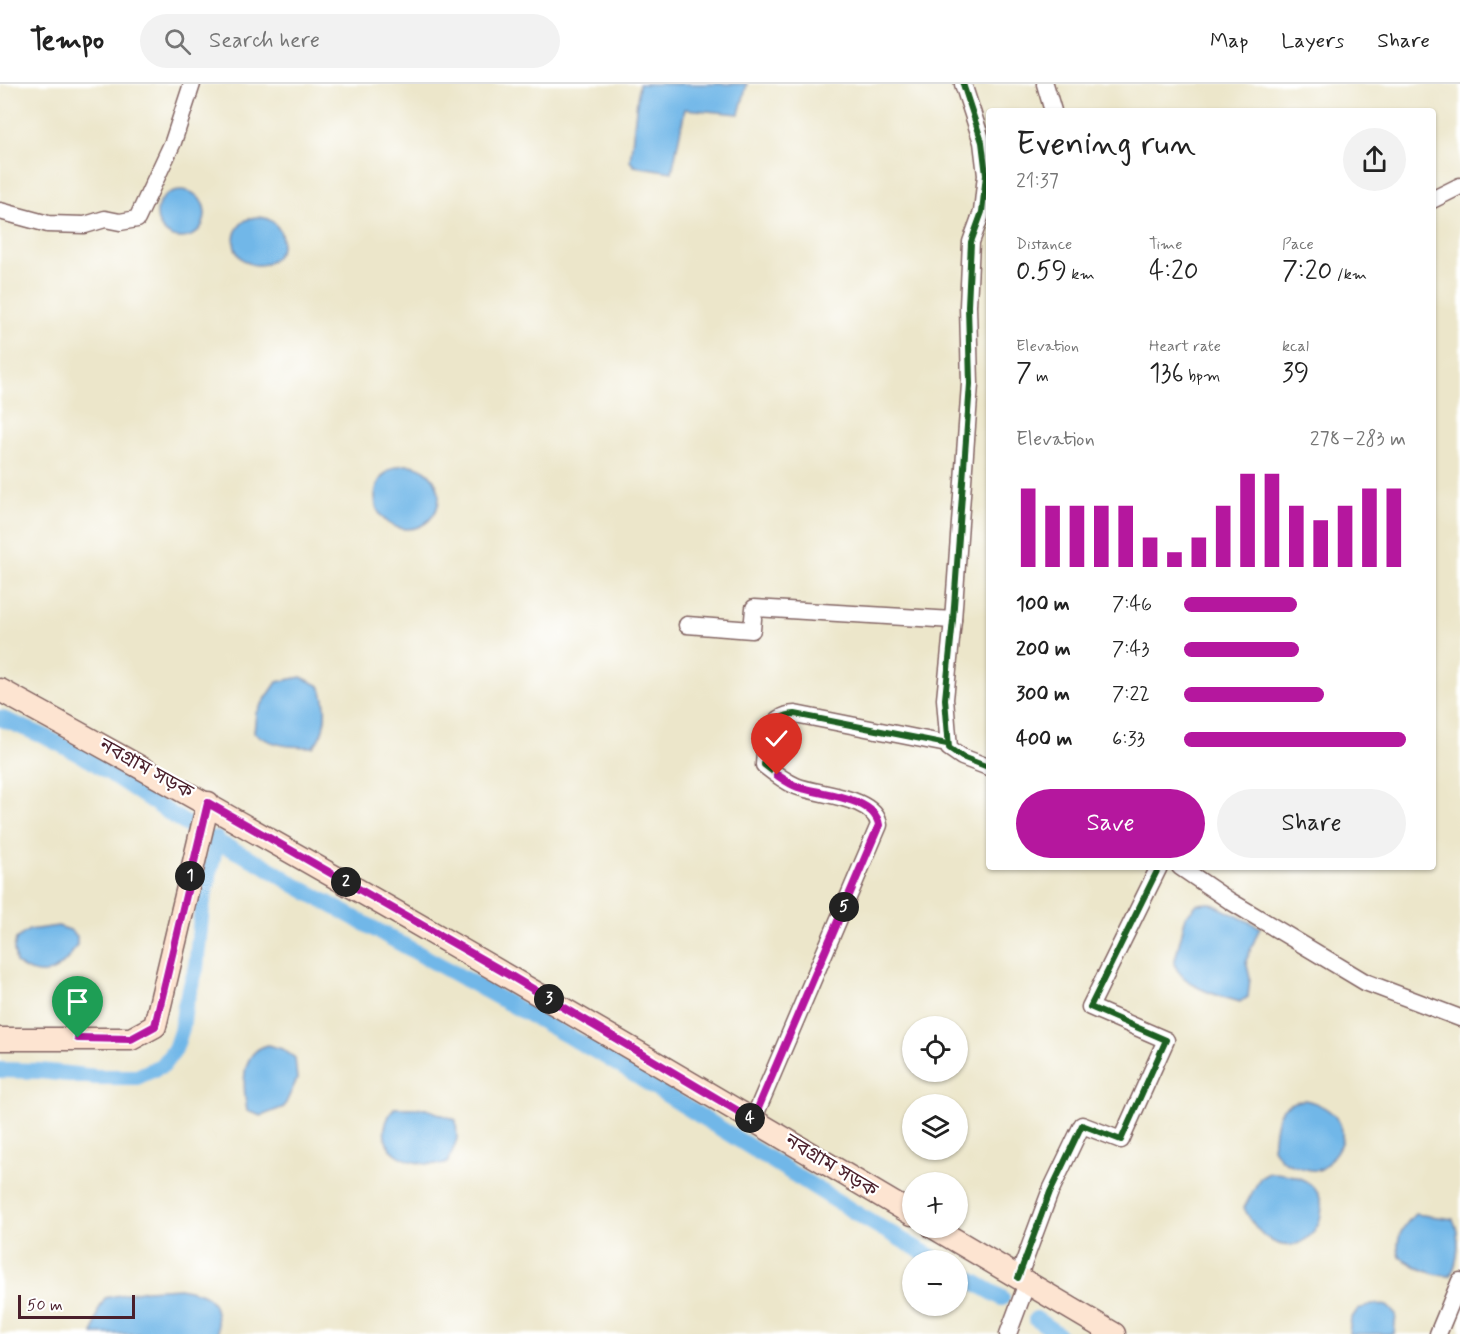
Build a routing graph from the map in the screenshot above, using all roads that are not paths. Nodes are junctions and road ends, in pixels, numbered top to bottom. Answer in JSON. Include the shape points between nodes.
{"nodes":[{"id":1,"x":192,"y":84,"type":"edge"},
{"id":2,"x":963,"y":84,"type":"edge"},
{"id":3,"x":1045,"y":84,"type":"edge"},
{"id":4,"x":1052,"y":108,"type":"edge"},
{"id":5,"x":1460,"y":186,"type":"edge"},
{"id":6,"x":1436,"y":198,"type":"edge"},
{"id":7,"x":0,"y":211,"type":"edge"},
{"id":8,"x":953,"y":620,"type":"junction"},
{"id":9,"x":687,"y":625,"type":"dead end"},
{"id":10,"x":0,"y":690,"type":"edge"},
{"id":11,"x":947,"y":744,"type":"junction"},
{"id":12,"x":986,"y":766,"type":"edge"},
{"id":13,"x":206,"y":809,"type":"junction"},
{"id":14,"x":1158,"y":870,"type":"edge"},
{"id":15,"x":1184,"y":870,"type":"edge"},
{"id":16,"x":1460,"y":1018,"type":"edge"},
{"id":17,"x":0,"y":1039,"type":"edge"},
{"id":18,"x":753,"y":1120,"type":"junction"},
{"id":19,"x":902,"y":1208,"type":"edge"},
{"id":20,"x":952,"y":1238,"type":"edge"},
{"id":21,"x":1023,"y":1280,"type":"junction"},
{"id":22,"x":1460,"y":1281,"type":"edge"},
{"id":23,"x":1008,"y":1334,"type":"edge"},
{"id":24,"x":1114,"y":1334,"type":"edge"},
{"id":25,"x":1438,"y":1334,"type":"edge"}],
"edges":[{"from":1,"to":7,"type":"street","via":[[173,142],[137,219],[105,219],[85,225],[48,224]]},
{"from":2,"to":8,"type":"street","via":[[982,142],[986,175],[982,212],[971,242],[970,384]]},
{"from":3,"to":4,"type":"street"},
{"from":5,"to":6,"type":"street"},
{"from":8,"to":9,"type":"street","via":[[754,608],[752,630]]},
{"from":8,"to":11,"type":"street","via":[[945,699]]},
{"from":10,"to":13,"type":"main road","name":"নবগ্রাম সড়ক"},
{"from":11,"to":12,"type":"street","via":[[962,757]]},
{"from":11,"to":18,"type":"street","via":[[795,714],[775,721],[764,765],[797,787],[865,807],[879,825]]},
{"from":13,"to":17,"type":"main road","via":[[155,1026],[131,1039]]},
{"from":13,"to":18,"type":"main road","name":"নবগ্রাম সড়ক","via":[[511,976]]},
{"from":14,"to":21,"type":"street","via":[[1090,1009],[1166,1040],[1121,1140],[1082,1125],[1050,1192]]},
{"from":15,"to":16,"type":"street","via":[[1365,982]]},
{"from":18,"to":19,"type":"main road","name":"নবগ্রাম সড়ক"},
{"from":20,"to":21,"type":"main road"},
{"from":21,"to":23,"type":"street"},
{"from":21,"to":24,"type":"main road"},
{"from":22,"to":25,"type":"street"}]}
